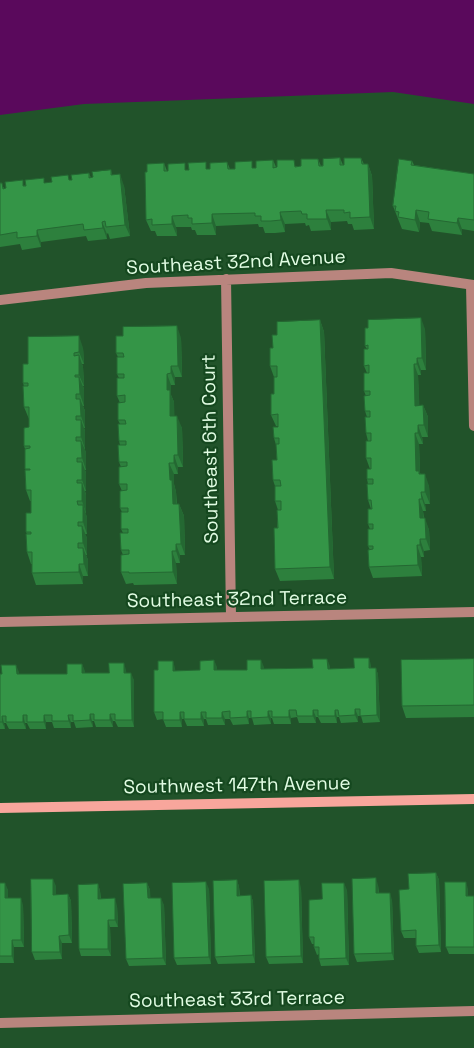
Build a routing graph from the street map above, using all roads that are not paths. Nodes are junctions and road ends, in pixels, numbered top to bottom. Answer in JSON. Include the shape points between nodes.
{"nodes":[{"id":1,"x":226,"y":279,"type":"junction"},
{"id":2,"x":472,"y":285,"type":"edge"},
{"id":3,"x":0,"y":300,"type":"edge"},
{"id":4,"x":474,"y":426,"type":"edge"},
{"id":5,"x":474,"y":612,"type":"edge"},
{"id":6,"x":231,"y":617,"type":"junction"},
{"id":7,"x":0,"y":622,"type":"edge"},
{"id":8,"x":474,"y":799,"type":"edge"},
{"id":9,"x":0,"y":808,"type":"edge"},
{"id":10,"x":474,"y":1011,"type":"edge"},
{"id":11,"x":0,"y":1023,"type":"edge"}],
"edges":[{"from":1,"to":2,"type":"street","name":"Southeast 32nd Avenue","via":[[391,273]]},
{"from":1,"to":3,"type":"street","name":"Southeast 32nd Avenue","via":[[146,283]]},
{"from":1,"to":6,"type":"street","name":"Southeast 6th Court"},
{"from":2,"to":4,"type":"street"},
{"from":5,"to":6,"type":"street","name":"Southeast 32nd Terrace"},
{"from":6,"to":7,"type":"street","name":"Southeast 32nd Terrace"},
{"from":8,"to":9,"type":"street","name":"Southwest 147th Avenue"},
{"from":10,"to":11,"type":"street","name":"Southeast 33rd Terrace"}]}
